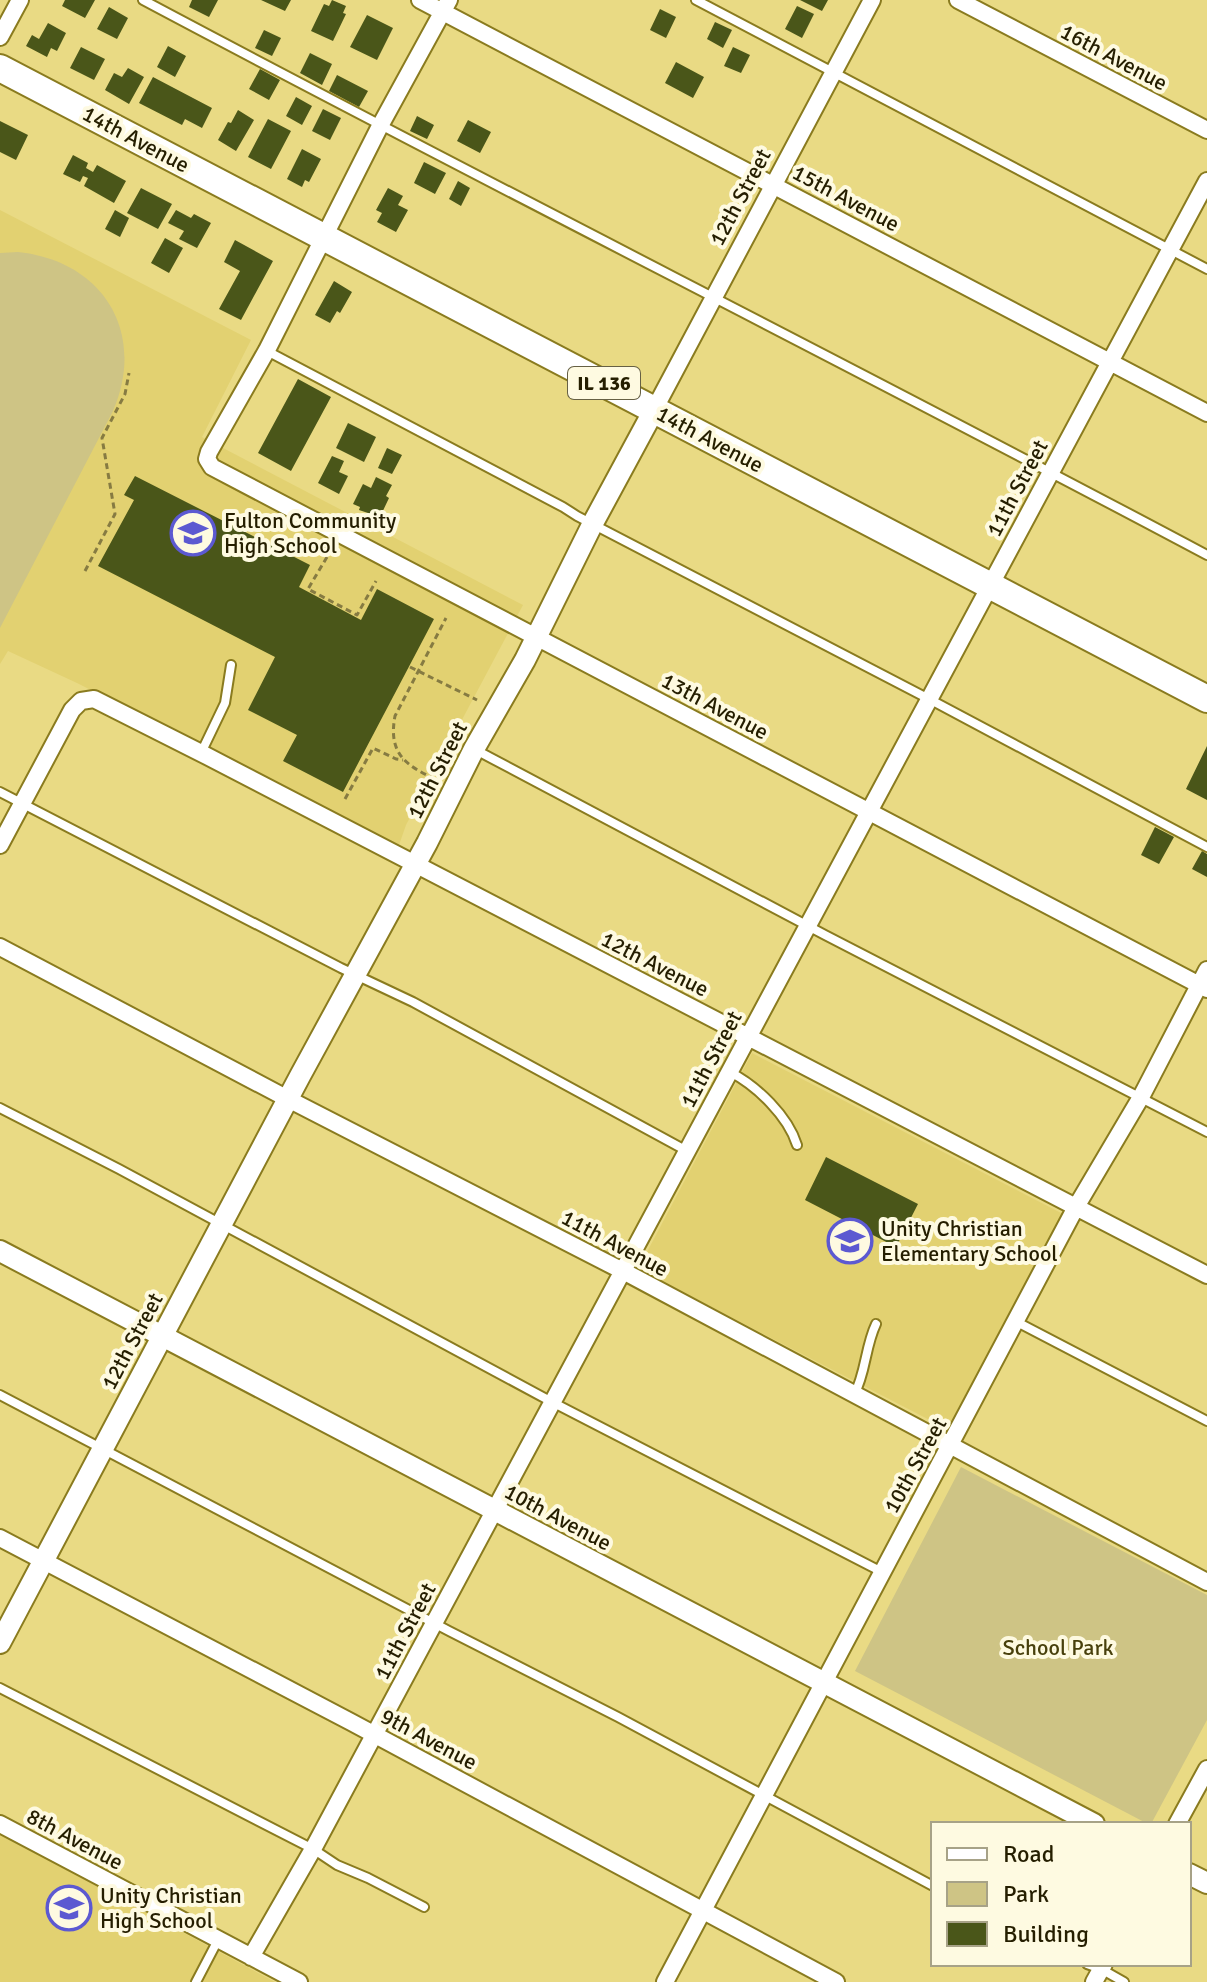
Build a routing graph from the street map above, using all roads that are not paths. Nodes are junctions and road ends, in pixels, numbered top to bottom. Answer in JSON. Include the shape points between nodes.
{"nodes":[{"id":1,"x":20,"y":0,"type":"edge"},
{"id":2,"x":143,"y":0,"type":"edge"},
{"id":3,"x":420,"y":0,"type":"edge"},
{"id":4,"x":696,"y":0,"type":"edge"},
{"id":5,"x":872,"y":0,"type":"edge"},
{"id":6,"x":958,"y":0,"type":"edge"},
{"id":7,"x":445,"y":6,"type":"edge"},
{"id":8,"x":0,"y":37,"type":"edge"},
{"id":9,"x":0,"y":68,"type":"edge"},
{"id":10,"x":834,"y":72,"type":"junction"},
{"id":11,"x":380,"y":126,"type":"junction"},
{"id":12,"x":1207,"y":130,"type":"edge"},
{"id":13,"x":1207,"y":181,"type":"edge"},
{"id":14,"x":774,"y":185,"type":"junction"},
{"id":15,"x":324,"y":238,"type":"junction"},
{"id":16,"x":1170,"y":250,"type":"junction"},
{"id":17,"x":1207,"y":269,"type":"edge"},
{"id":18,"x":713,"y":298,"type":"junction"},
{"id":19,"x":267,"y":350,"type":"junction"},
{"id":20,"x":1110,"y":363,"type":"junction"},
{"id":21,"x":654,"y":410,"type":"junction"},
{"id":22,"x":1207,"y":413,"type":"edge"},
{"id":23,"x":1051,"y":472,"type":"junction"},
{"id":24,"x":593,"y":523,"type":"junction"},
{"id":25,"x":1207,"y":555,"type":"edge"},
{"id":26,"x":990,"y":586,"type":"junction"},
{"id":27,"x":535,"y":637,"type":"junction"},
{"id":28,"x":231,"y":665,"type":"dead end"},
{"id":29,"x":929,"y":699,"type":"junction"},
{"id":30,"x":1207,"y":699,"type":"edge"},
{"id":31,"x":474,"y":749,"type":"junction"},
{"id":32,"x":201,"y":753,"type":"junction"},
{"id":33,"x":0,"y":792,"type":"edge"},
{"id":34,"x":22,"y":804,"type":"junction"},
{"id":35,"x":869,"y":812,"type":"junction"},
{"id":36,"x":0,"y":845,"type":"edge"},
{"id":37,"x":1207,"y":847,"type":"edge"},
{"id":38,"x":415,"y":864,"type":"junction"},
{"id":39,"x":808,"y":925,"type":"junction"},
{"id":40,"x":0,"y":947,"type":"edge"},
{"id":41,"x":354,"y":975,"type":"junction"},
{"id":42,"x":1204,"y":981,"type":"edge"},
{"id":43,"x":748,"y":1037,"type":"junction"},
{"id":44,"x":730,"y":1071,"type":"junction"},
{"id":45,"x":1141,"y":1097,"type":"junction"},
{"id":46,"x":288,"y":1099,"type":"junction"},
{"id":47,"x":0,"y":1108,"type":"edge"},
{"id":48,"x":1207,"y":1132,"type":"edge"},
{"id":49,"x":797,"y":1145,"type":"dead end"},
{"id":50,"x":687,"y":1151,"type":"junction"},
{"id":51,"x":1076,"y":1207,"type":"junction"},
{"id":52,"x":222,"y":1224,"type":"junction"},
{"id":53,"x":0,"y":1251,"type":"edge"},
{"id":54,"x":623,"y":1271,"type":"junction"},
{"id":55,"x":1207,"y":1275,"type":"edge"},
{"id":56,"x":1017,"y":1322,"type":"junction"},
{"id":57,"x":876,"y":1324,"type":"dead end"},
{"id":58,"x":162,"y":1336,"type":"junction"},
{"id":59,"x":0,"y":1395,"type":"edge"},
{"id":60,"x":854,"y":1395,"type":"junction"},
{"id":61,"x":552,"y":1402,"type":"junction"},
{"id":62,"x":1207,"y":1421,"type":"edge"},
{"id":63,"x":949,"y":1446,"type":"junction"},
{"id":64,"x":103,"y":1448,"type":"junction"},
{"id":65,"x":495,"y":1510,"type":"junction"},
{"id":66,"x":0,"y":1538,"type":"edge"},
{"id":67,"x":43,"y":1561,"type":"junction"},
{"id":68,"x":882,"y":1572,"type":"junction"},
{"id":69,"x":1207,"y":1582,"type":"edge"},
{"id":70,"x":434,"y":1623,"type":"junction"},
{"id":71,"x":0,"y":1643,"type":"edge"},
{"id":72,"x":823,"y":1683,"type":"junction"},
{"id":73,"x":0,"y":1688,"type":"edge"},
{"id":74,"x":374,"y":1735,"type":"junction"},
{"id":75,"x":1207,"y":1769,"type":"edge"},
{"id":76,"x":764,"y":1796,"type":"junction"},
{"id":77,"x":1090,"y":1822,"type":"edge"},
{"id":78,"x":1178,"y":1822,"type":"edge"},
{"id":79,"x":0,"y":1824,"type":"edge"},
{"id":80,"x":313,"y":1849,"type":"junction"},
{"id":81,"x":931,"y":1885,"type":"edge"},
{"id":82,"x":424,"y":1907,"type":"dead end"},
{"id":83,"x":703,"y":1911,"type":"junction"},
{"id":84,"x":218,"y":1940,"type":"junction"},
{"id":85,"x":251,"y":1957,"type":"junction"},
{"id":86,"x":1096,"y":1970,"type":"edge"},
{"id":87,"x":196,"y":1982,"type":"edge"},
{"id":88,"x":299,"y":1982,"type":"edge"},
{"id":89,"x":665,"y":1982,"type":"edge"},
{"id":90,"x":836,"y":1982,"type":"edge"},
{"id":91,"x":1124,"y":1982,"type":"edge"}],
"edges":[{"from":1,"to":8,"type":"street"},
{"from":2,"to":11,"type":"lane"},
{"from":3,"to":7,"type":"street","name":"15th Avenue"},
{"from":4,"to":10,"type":"lane"},
{"from":5,"to":10,"type":"street","name":"12th Street"},
{"from":6,"to":12,"type":"street","name":"16th Avenue"},
{"from":7,"to":11,"type":"street"},
{"from":7,"to":14,"type":"street","name":"15th Avenue"},
{"from":9,"to":15,"type":"main road","name":"14th Avenue","number":"IL 136"},
{"from":10,"to":14,"type":"street","name":"12th Street"},
{"from":10,"to":16,"type":"lane"},
{"from":11,"to":15,"type":"street"},
{"from":11,"to":18,"type":"lane"},
{"from":13,"to":16,"type":"street","name":"11th Street"},
{"from":14,"to":18,"type":"street","name":"12th Street"},
{"from":14,"to":20,"type":"street","name":"15th Avenue"},
{"from":15,"to":19,"type":"street"},
{"from":15,"to":21,"type":"main road","name":"14th Avenue","number":"IL 136"},
{"from":16,"to":17,"type":"lane"},
{"from":16,"to":20,"type":"street","name":"11th Street"},
{"from":18,"to":21,"type":"street","name":"12th Street"},
{"from":18,"to":23,"type":"lane"},
{"from":19,"to":24,"type":"lane"},
{"from":19,"to":27,"type":"street","name":"13th Avenue","via":[[207,459],[212,467]]},
{"from":20,"to":22,"type":"street","name":"15th Avenue"},
{"from":20,"to":23,"type":"street","name":"11th Street"},
{"from":21,"to":24,"type":"street","name":"12th Street"},
{"from":21,"to":26,"type":"main road","name":"14th Avenue","number":"IL 136"},
{"from":23,"to":25,"type":"lane"},
{"from":23,"to":26,"type":"street","name":"11th Street"},
{"from":24,"to":27,"type":"street","name":"12th Street"},
{"from":24,"to":29,"type":"lane"},
{"from":26,"to":29,"type":"street","name":"11th Street"},
{"from":26,"to":30,"type":"main road","name":"14th Avenue","number":"IL 136"},
{"from":27,"to":31,"type":"street","name":"12th Street"},
{"from":27,"to":35,"type":"street","name":"13th Avenue"},
{"from":28,"to":32,"type":"lane","via":[[225,703]]},
{"from":29,"to":35,"type":"street","name":"11th Street"},
{"from":29,"to":37,"type":"lane"},
{"from":31,"to":38,"type":"street","name":"12th Street"},
{"from":31,"to":39,"type":"lane"},
{"from":32,"to":34,"type":"street","name":"12th Avenue","via":[[94,699],[81,701]]},
{"from":32,"to":38,"type":"street","name":"12th Avenue"},
{"from":33,"to":34,"type":"lane"},
{"from":34,"to":36,"type":"street"},
{"from":34,"to":41,"type":"lane"},
{"from":35,"to":39,"type":"street","name":"11th Street"},
{"from":35,"to":42,"type":"street","name":"13th Avenue"},
{"from":38,"to":41,"type":"street","name":"12th Street"},
{"from":38,"to":43,"type":"street","name":"12th Avenue"},
{"from":39,"to":43,"type":"street","name":"11th Street"},
{"from":39,"to":45,"type":"lane"},
{"from":40,"to":46,"type":"street","name":"11th Avenue"},
{"from":41,"to":46,"type":"street","name":"12th Street"},
{"from":41,"to":50,"type":"lane"},
{"from":42,"to":45,"type":"street","name":"10th Street"},
{"from":43,"to":44,"type":"street","name":"11th Street"},
{"from":43,"to":51,"type":"street","name":"12th Avenue"},
{"from":44,"to":49,"type":"lane","via":[[786,1121]]},
{"from":44,"to":50,"type":"street","name":"11th Street"},
{"from":45,"to":48,"type":"lane"},
{"from":45,"to":51,"type":"street","name":"10th Street"},
{"from":46,"to":52,"type":"street","name":"12th Street"},
{"from":46,"to":54,"type":"street","name":"11th Avenue"},
{"from":47,"to":52,"type":"lane"},
{"from":50,"to":54,"type":"street","name":"11th Street"},
{"from":51,"to":55,"type":"street","name":"12th Avenue"},
{"from":51,"to":56,"type":"street","name":"10th Street"},
{"from":52,"to":58,"type":"street","name":"12th Street"},
{"from":52,"to":61,"type":"lane"},
{"from":53,"to":58,"type":"street","name":"10th Avenue"},
{"from":54,"to":60,"type":"street","name":"11th Avenue"},
{"from":54,"to":61,"type":"street","name":"11th Street"},
{"from":56,"to":62,"type":"lane"},
{"from":56,"to":63,"type":"street","name":"10th Street"},
{"from":57,"to":60,"type":"lane"},
{"from":58,"to":64,"type":"street","name":"12th Street"},
{"from":58,"to":65,"type":"street","name":"10th Avenue"},
{"from":59,"to":64,"type":"lane"},
{"from":60,"to":63,"type":"street","name":"11th Avenue"},
{"from":61,"to":65,"type":"street","name":"11th Street"},
{"from":61,"to":68,"type":"lane"},
{"from":63,"to":68,"type":"street","name":"10th Street"},
{"from":63,"to":69,"type":"street","name":"11th Avenue"},
{"from":64,"to":67,"type":"street","name":"12th Street"},
{"from":64,"to":70,"type":"lane"},
{"from":65,"to":70,"type":"street","name":"11th Street"},
{"from":65,"to":72,"type":"street","name":"10th Avenue"},
{"from":66,"to":67,"type":"street","name":"9th Avenue"},
{"from":67,"to":71,"type":"street","name":"12th Street"},
{"from":67,"to":74,"type":"street","name":"9th Avenue"},
{"from":68,"to":72,"type":"street","name":"10th Street"},
{"from":70,"to":74,"type":"street","name":"11th Street"},
{"from":70,"to":76,"type":"lane"},
{"from":72,"to":76,"type":"street","name":"10th Street"},
{"from":72,"to":77,"type":"street","name":"10th Avenue"},
{"from":73,"to":80,"type":"lane"},
{"from":74,"to":80,"type":"street","name":"11th Street"},
{"from":74,"to":83,"type":"street","name":"9th Avenue"},
{"from":75,"to":78,"type":"street"},
{"from":76,"to":81,"type":"lane"},
{"from":76,"to":83,"type":"street","name":"10th Street"},
{"from":79,"to":84,"type":"street","name":"8th Avenue"},
{"from":80,"to":82,"type":"lane"},
{"from":80,"to":85,"type":"street","name":"11th Street"},
{"from":83,"to":89,"type":"street","name":"10th Street"},
{"from":83,"to":90,"type":"street","name":"9th Avenue"},
{"from":84,"to":85,"type":"street","name":"8th Avenue"},
{"from":84,"to":87,"type":"lane"},
{"from":85,"to":88,"type":"street","name":"8th Avenue"},
{"from":86,"to":91,"type":"lane"}]}
